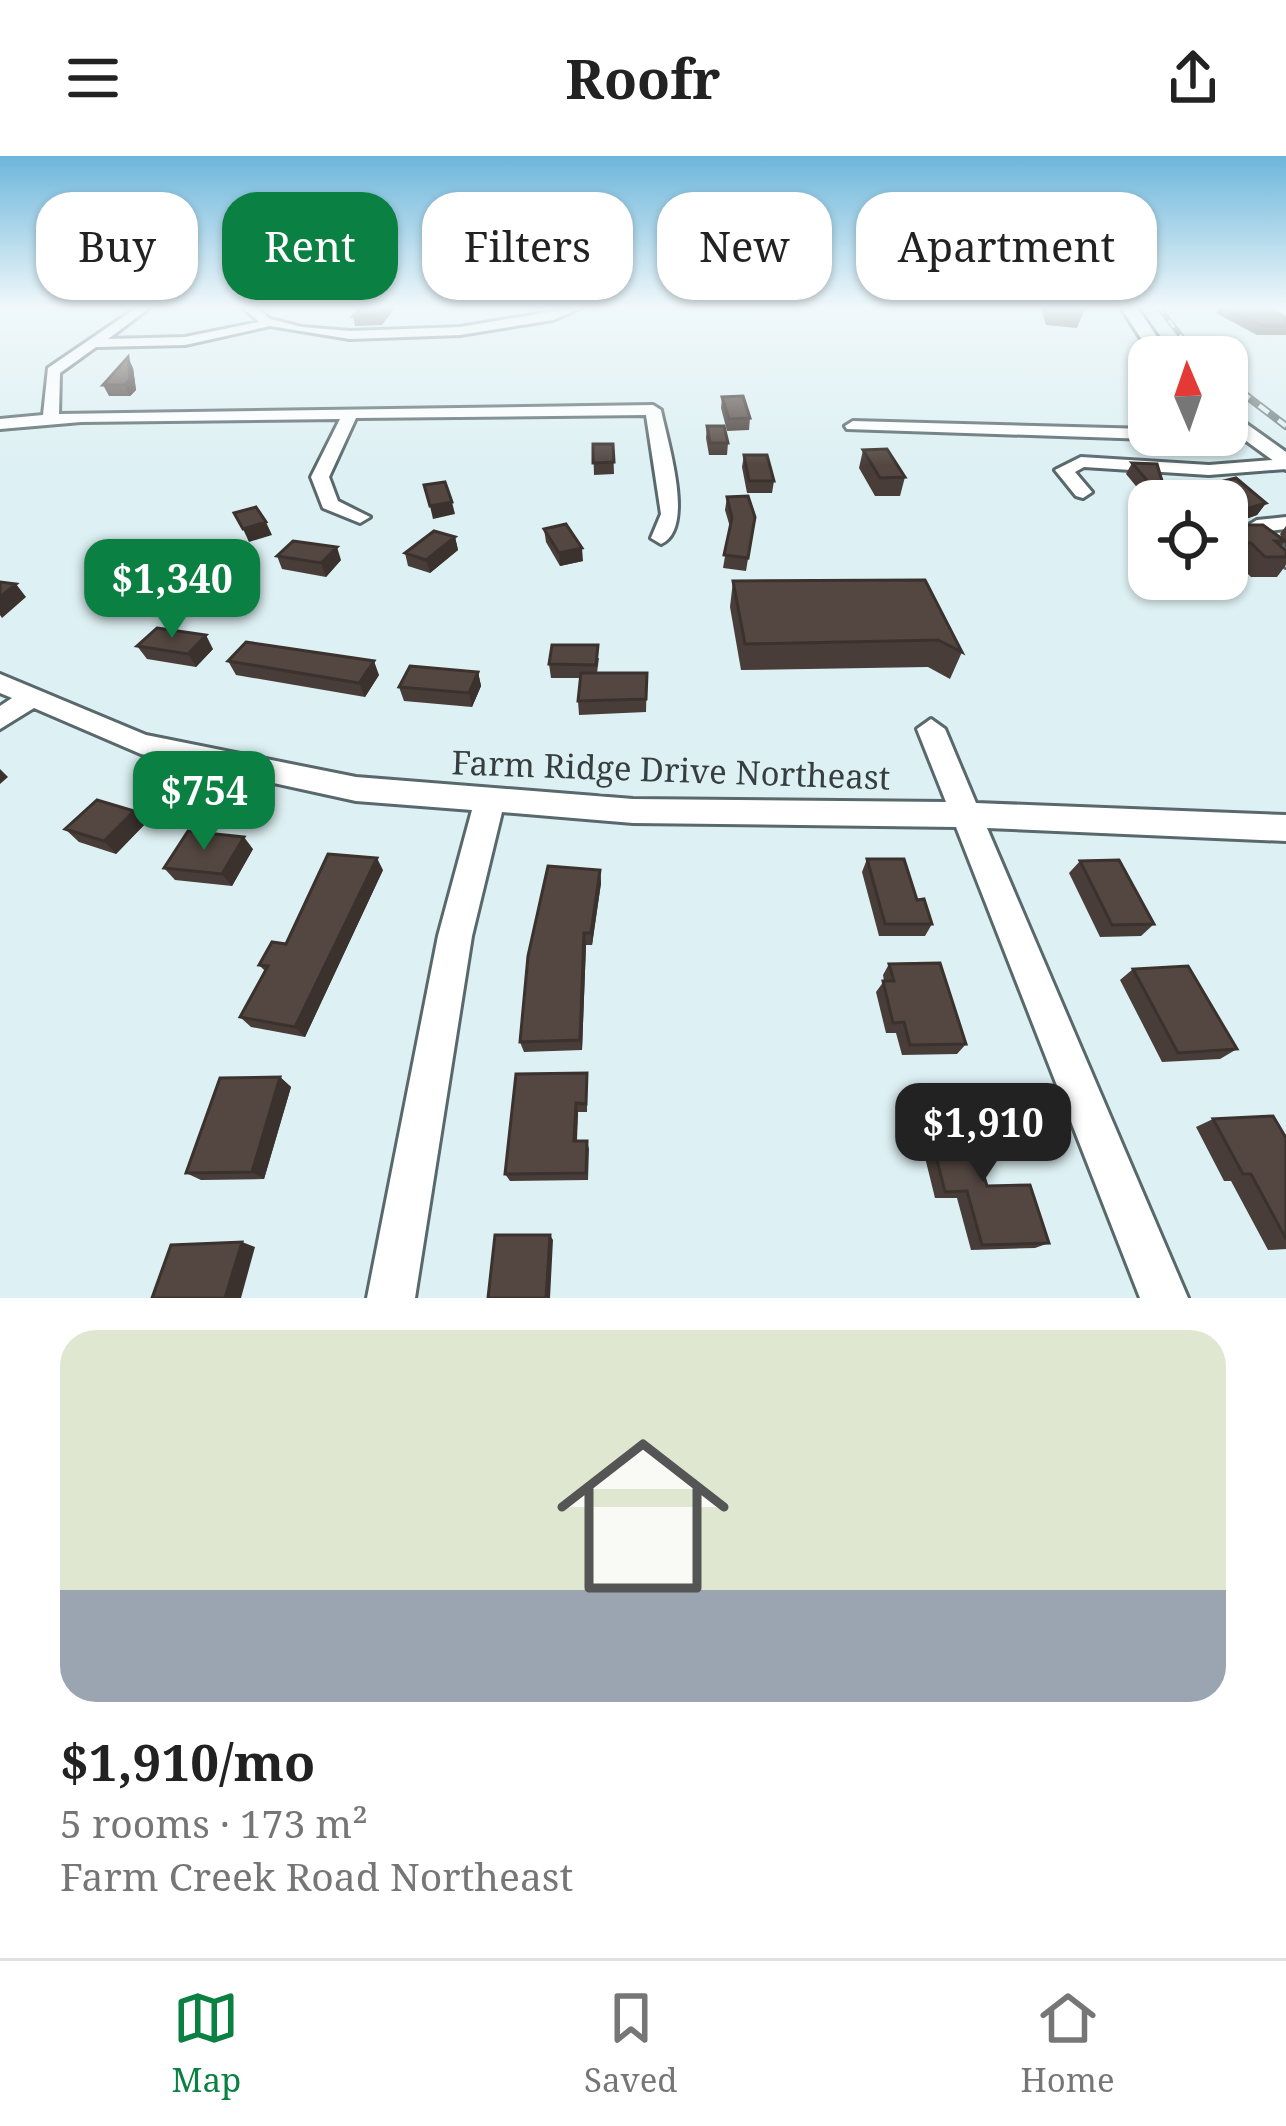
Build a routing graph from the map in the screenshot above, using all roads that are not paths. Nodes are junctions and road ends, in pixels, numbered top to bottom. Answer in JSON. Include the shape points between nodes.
{"nodes":[{"id":1,"x":68,"y":359,"type":"edge"},
{"id":2,"x":351,"y":413,"type":"junction"},
{"id":3,"x":51,"y":418,"type":"junction"},
{"id":4,"x":0,"y":424,"type":"edge"},
{"id":5,"x":853,"y":426,"type":"dead end"},
{"id":6,"x":1248,"y":432,"type":"edge"},
{"id":7,"x":1128,"y":433,"type":"edge"},
{"id":8,"x":1248,"y":436,"type":"edge"},
{"id":9,"x":1253,"y":436,"type":"junction"},
{"id":10,"x":1285,"y":461,"type":"edge"},
{"id":11,"x":1083,"y":493,"type":"dead end"},
{"id":12,"x":360,"y":517,"type":"dead end"},
{"id":13,"x":1286,"y":523,"type":"edge"},
{"id":14,"x":661,"y":538,"type":"dead end"},
{"id":15,"x":1286,"y":561,"type":"edge"},
{"id":16,"x":0,"y":683,"type":"edge"},
{"id":17,"x":31,"y":698,"type":"junction"},
{"id":18,"x":0,"y":719,"type":"edge"},
{"id":19,"x":931,"y":729,"type":"dead end"},
{"id":20,"x":489,"y":803,"type":"junction"},
{"id":21,"x":968,"y":814,"type":"junction"},
{"id":22,"x":1286,"y":828,"type":"edge"},
{"id":23,"x":391,"y":1298,"type":"edge"},
{"id":24,"x":1164,"y":1298,"type":"edge"}],
"edges":[{"from":1,"to":3,"type":"street","via":[[52,371]]},
{"from":2,"to":3,"type":"street"},
{"from":2,"to":12,"type":"street","via":[[320,477],[330,504]]},
{"from":2,"to":14,"type":"street","via":[[653,410],[671,514]]},
{"from":3,"to":4,"type":"street"},
{"from":5,"to":7,"type":"street"},
{"from":6,"to":9,"type":"main road"},
{"from":8,"to":9,"type":"street"},
{"from":9,"to":10,"type":"main road"},
{"from":10,"to":11,"type":"street","via":[[1210,470],[1082,462],[1064,470]]},
{"from":13,"to":15,"type":"street","via":[[1257,526]]},
{"from":16,"to":17,"type":"street","name":"Farm Ridge Drive Northeast"},
{"from":17,"to":18,"type":"street"},
{"from":17,"to":20,"type":"street","name":"Farm Ridge Drive Northeast","via":[[141,744],[226,765]]},
{"from":19,"to":21,"type":"street"},
{"from":20,"to":21,"type":"street","name":"Farm Ridge Drive Northeast"},
{"from":20,"to":23,"type":"street","via":[[455,935]]},
{"from":21,"to":22,"type":"street","name":"Farm Ridge Drive Northeast"},
{"from":21,"to":24,"type":"street"}]}
